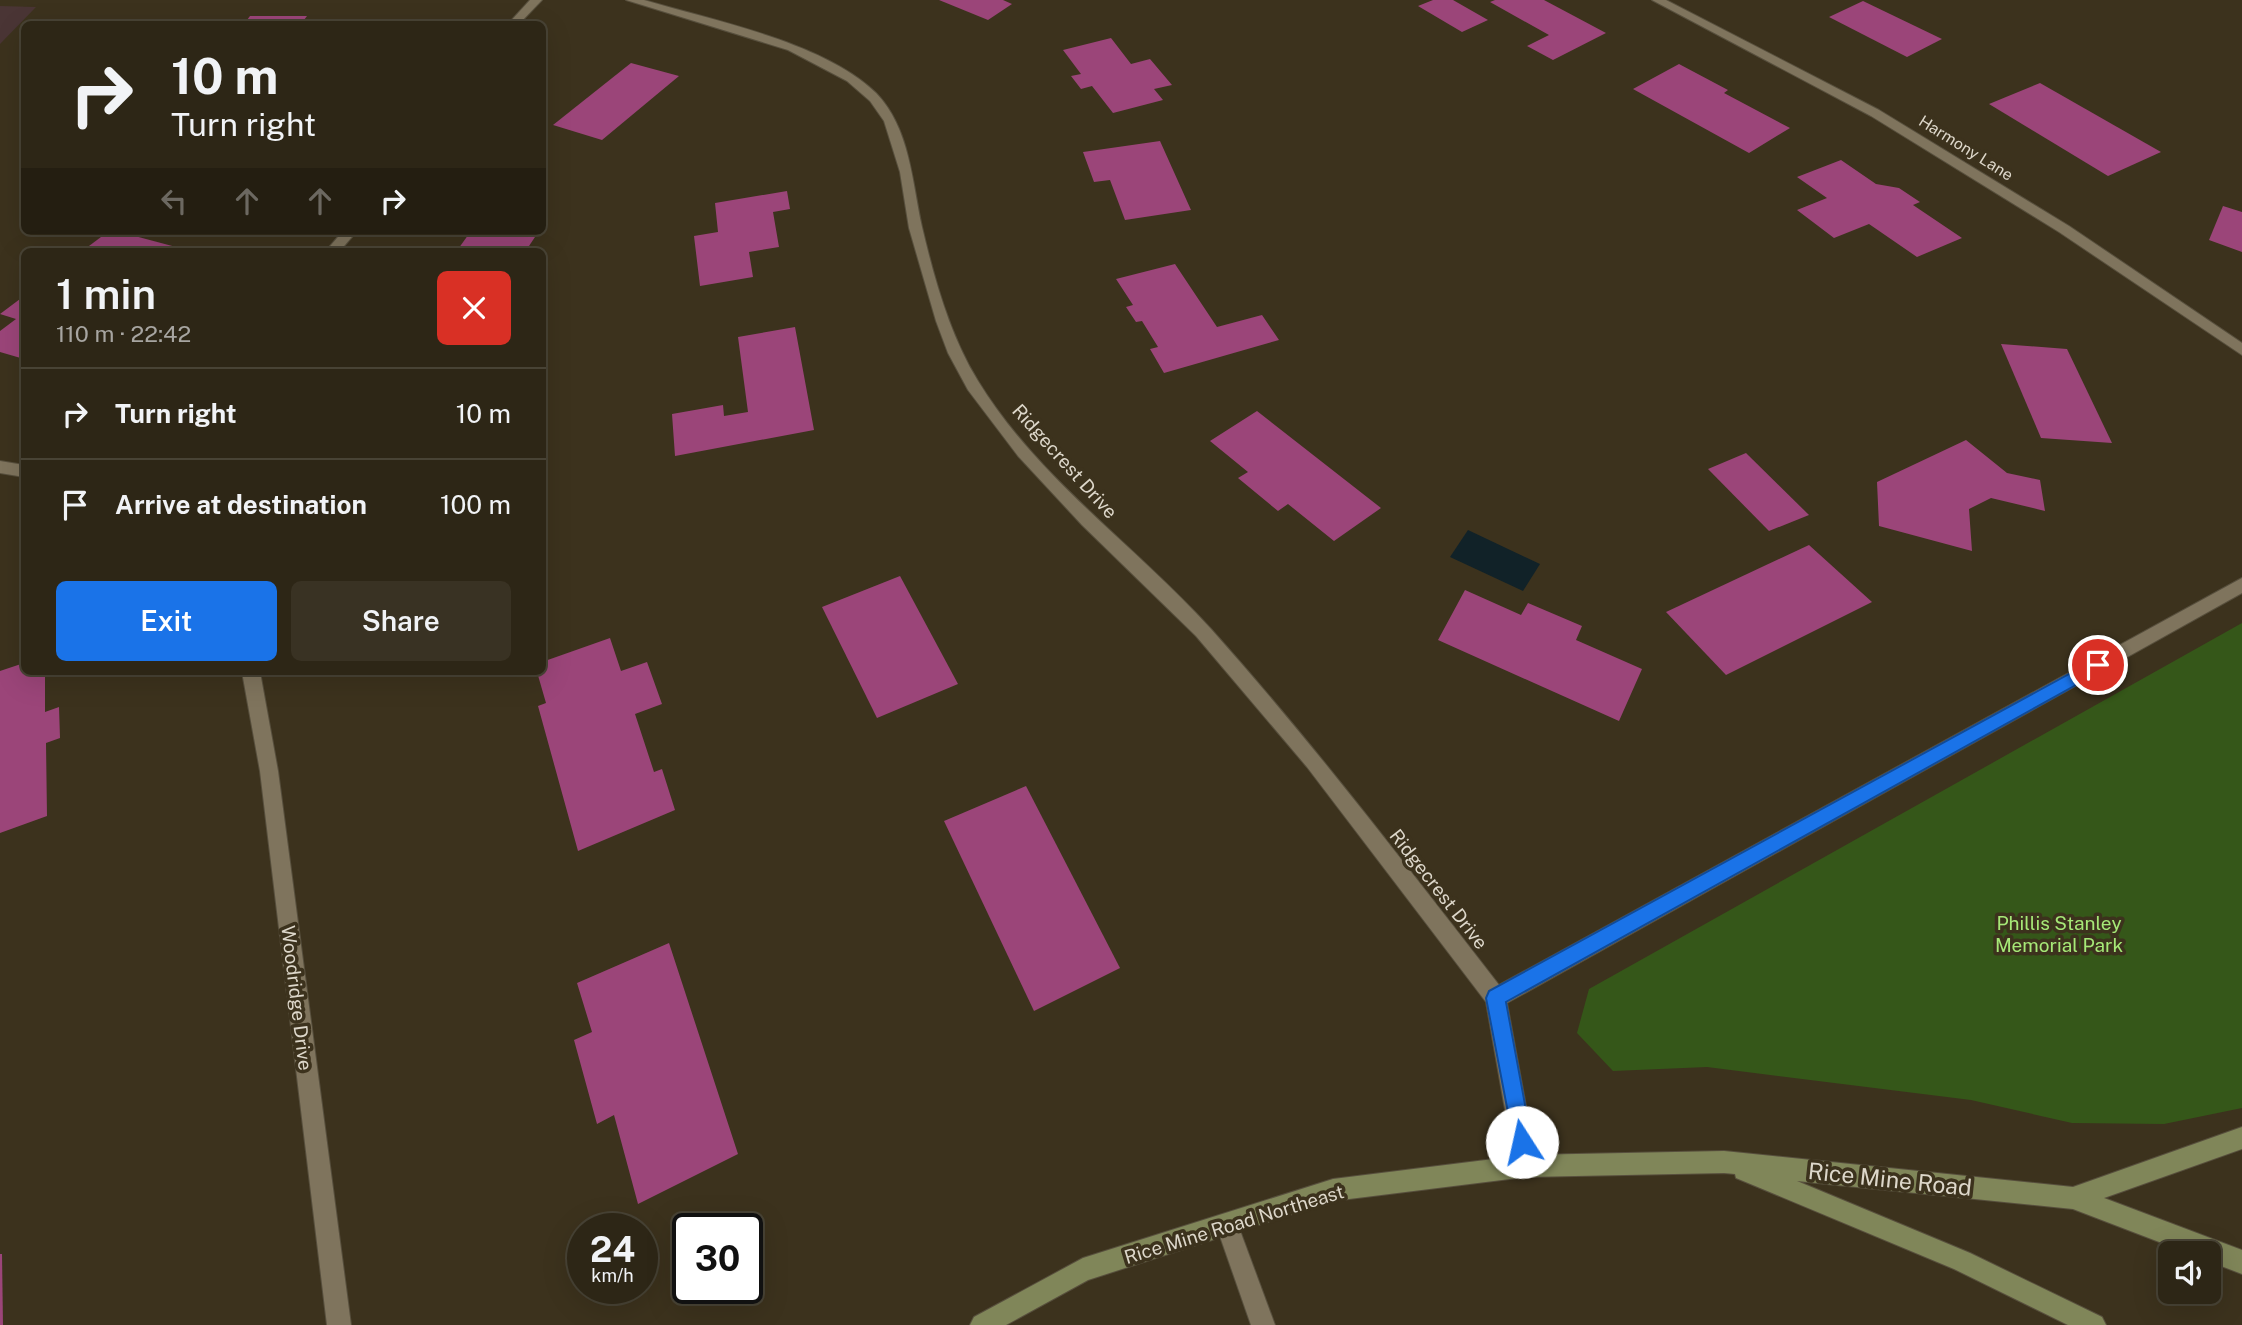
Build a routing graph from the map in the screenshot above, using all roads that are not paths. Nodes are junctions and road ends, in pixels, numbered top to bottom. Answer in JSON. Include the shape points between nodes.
{"nodes":[{"id":1,"x":536,"y":0,"type":"edge"},
{"id":2,"x":632,"y":0,"type":"edge"},
{"id":3,"x":1658,"y":0,"type":"edge"},
{"id":4,"x":516,"y":21,"type":"edge"},
{"id":5,"x":2242,"y":351,"type":"edge"},
{"id":6,"x":0,"y":467,"type":"edge"},
{"id":7,"x":21,"y":470,"type":"edge"},
{"id":8,"x":2242,"y":585,"type":"edge"},
{"id":9,"x":252,"y":675,"type":"edge"},
{"id":10,"x":1496,"y":998,"type":"junction"},
{"id":11,"x":2242,"y":1138,"type":"edge"},
{"id":12,"x":1724,"y":1162,"type":"junction"},
{"id":13,"x":1526,"y":1166,"type":"junction"},
{"id":14,"x":2073,"y":1198,"type":"junction"},
{"id":15,"x":1227,"y":1225,"type":"junction"},
{"id":16,"x":2242,"y":1262,"type":"edge"},
{"id":17,"x":339,"y":1325,"type":"edge"},
{"id":18,"x":982,"y":1325,"type":"edge"},
{"id":19,"x":1264,"y":1325,"type":"edge"},
{"id":20,"x":2094,"y":1325,"type":"edge"}],
"edges":[{"from":1,"to":4,"type":"street"},
{"from":2,"to":10,"type":"street","name":"Ridgecrest Drive","via":[[792,48],[851,78],[874,98],[890,121],[943,321],[973,386],[1023,452],[1202,631],[1306,751]]},
{"from":3,"to":5,"type":"street","name":"Harmony Lane","via":[[1875,113],[2064,229]]},
{"from":6,"to":7,"type":"street"},
{"from":8,"to":10,"type":"street"},
{"from":9,"to":17,"type":"street","name":"Woodridge Drive","via":[[270,771]]},
{"from":10,"to":13,"type":"street"},
{"from":11,"to":14,"type":"main road"},
{"from":12,"to":13,"type":"main road","name":"Rice Mine Road"},
{"from":12,"to":14,"type":"main road","name":"Rice Mine Road"},
{"from":12,"to":20,"type":"main road","via":[[1962,1261]]},
{"from":13,"to":15,"type":"main road","name":"Rice Mine Road Northeast","via":[[1333,1190]]},
{"from":14,"to":16,"type":"main road","name":"Rice Mine Road"},
{"from":15,"to":18,"type":"main road","name":"Rice Mine Road Northeast","via":[[1083,1270]]},
{"from":15,"to":19,"type":"street"}]}
